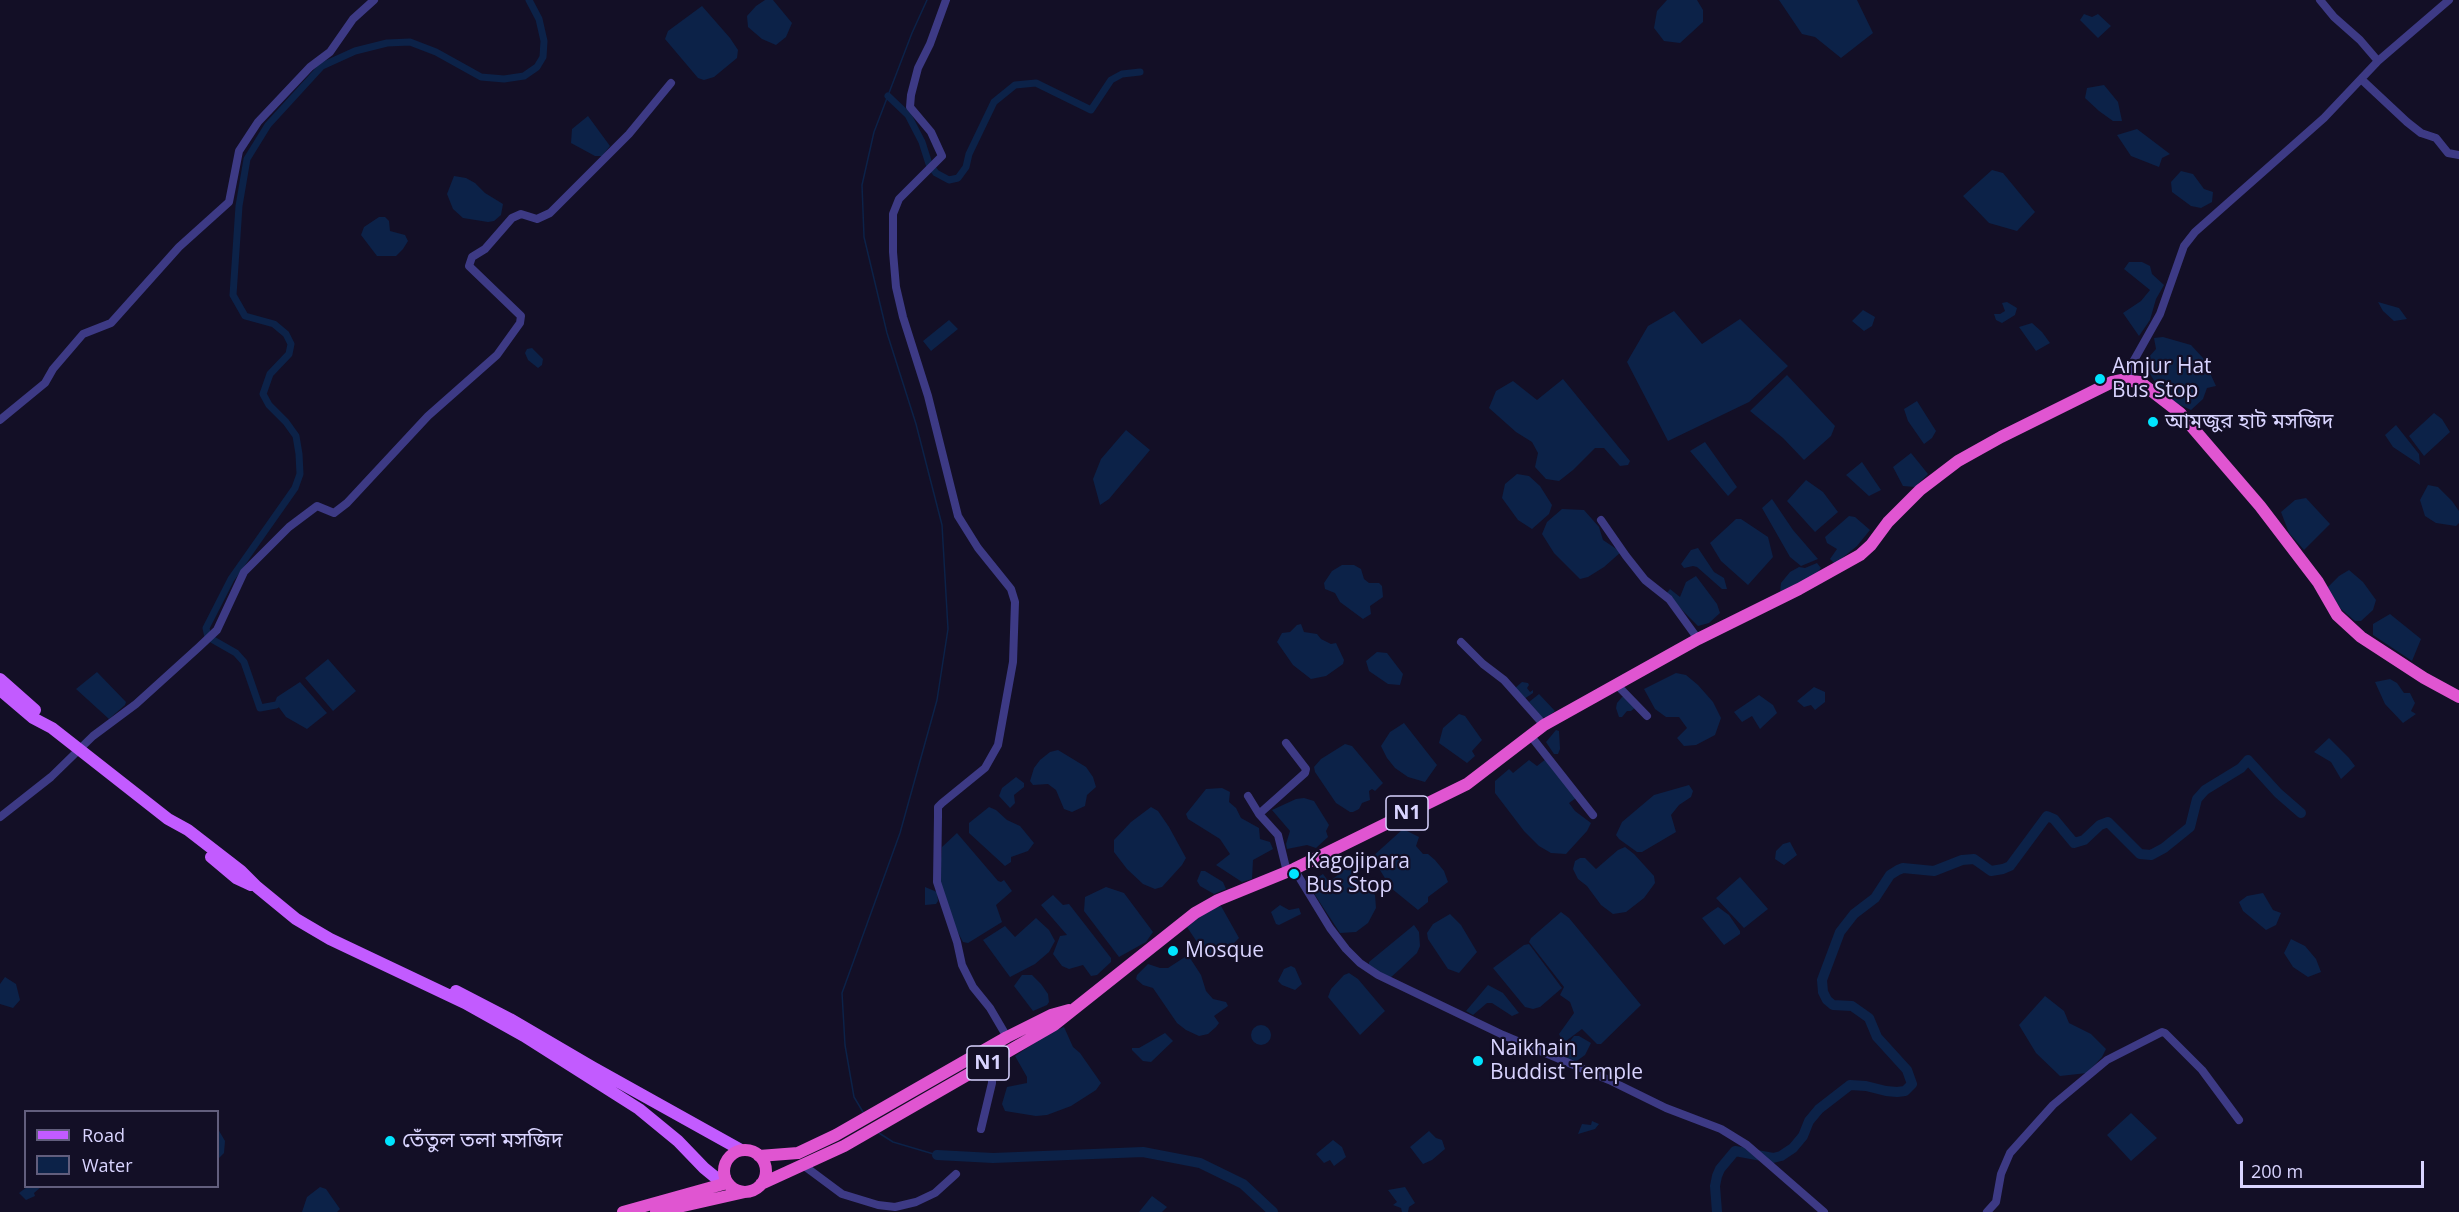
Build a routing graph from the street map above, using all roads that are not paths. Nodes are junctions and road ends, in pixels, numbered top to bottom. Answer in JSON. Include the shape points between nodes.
{"nodes":[{"id":1,"x":374,"y":0,"type":"edge"},
{"id":2,"x":946,"y":0,"type":"edge"},
{"id":3,"x":2320,"y":0,"type":"edge"},
{"id":4,"x":2449,"y":0,"type":"edge"},
{"id":5,"x":2379,"y":61,"type":"junction"},
{"id":6,"x":2361,"y":79,"type":"junction"},
{"id":7,"x":671,"y":83,"type":"dead end"},
{"id":8,"x":2459,"y":155,"type":"edge"},
{"id":9,"x":2126,"y":380,"type":"junction"},
{"id":10,"x":0,"y":420,"type":"edge"},
{"id":11,"x":1601,"y":520,"type":"dead end"},
{"id":12,"x":1698,"y":639,"type":"junction"},
{"id":13,"x":1461,"y":642,"type":"dead end"},
{"id":14,"x":0,"y":679,"type":"edge"},
{"id":15,"x":1616,"y":684,"type":"junction"},
{"id":16,"x":0,"y":690,"type":"edge"},
{"id":17,"x":2459,"y":697,"type":"edge"},
{"id":18,"x":1647,"y":716,"type":"dead end"},
{"id":19,"x":1544,"y":724,"type":"junction"},
{"id":20,"x":52,"y":728,"type":"junction"},
{"id":21,"x":1530,"y":735,"type":"junction"},
{"id":22,"x":1286,"y":743,"type":"dead end"},
{"id":23,"x":79,"y":749,"type":"junction"},
{"id":24,"x":1248,"y":796,"type":"dead end"},
{"id":25,"x":1259,"y":814,"type":"junction"},
{"id":26,"x":1593,"y":815,"type":"dead end"},
{"id":27,"x":0,"y":817,"type":"edge"},
{"id":28,"x":1290,"y":871,"type":"junction"},
{"id":29,"x":410,"y":975,"type":"junction"},
{"id":30,"x":1073,"y":1008,"type":"junction"},
{"id":31,"x":1007,"y":1037,"type":"junction"},
{"id":32,"x":992,"y":1046,"type":"junction"},
{"id":33,"x":993,"y":1061,"type":"junction"},
{"id":34,"x":2239,"y":1120,"type":"dead end"},
{"id":35,"x":981,"y":1129,"type":"dead end"},
{"id":36,"x":741,"y":1150,"type":"junction"},
{"id":37,"x":759,"y":1156,"type":"junction"},
{"id":38,"x":803,"y":1165,"type":"junction"},
{"id":39,"x":956,"y":1174,"type":"dead end"},
{"id":40,"x":726,"y":1181,"type":"junction"},
{"id":41,"x":761,"y":1184,"type":"junction"},
{"id":42,"x":746,"y":1192,"type":"junction"},
{"id":43,"x":623,"y":1212,"type":"edge"},
{"id":44,"x":656,"y":1212,"type":"edge"},
{"id":45,"x":1824,"y":1212,"type":"edge"},
{"id":46,"x":1987,"y":1212,"type":"edge"}],
"edges":[{"from":1,"to":10,"type":"street","via":[[353,19],[330,52],[310,67],[258,122],[239,151],[229,202],[179,247],[111,323],[83,334],[45,382]]},
{"from":2,"to":31,"type":"street","via":[[918,68],[910,107],[931,132],[942,156],[899,199],[893,214],[893,252],[901,307],[958,516],[1011,589],[1016,613],[1013,662],[998,745],[985,768],[938,807],[937,882],[962,965]]},
{"from":3,"to":5,"type":"street"},
{"from":4,"to":5,"type":"street"},
{"from":5,"to":6,"type":"street"},
{"from":6,"to":8,"type":"street","via":[[2421,133],[2436,138],[2448,153]]},
{"from":6,"to":9,"type":"street","via":[[2184,246],[2160,314]]},
{"from":7,"to":23,"type":"street","via":[[629,134],[550,213],[537,219],[521,214],[512,218],[485,249],[472,257],[469,266],[521,316],[497,355],[428,416],[334,513],[317,506],[256,558],[244,572],[217,630],[136,704]]},
{"from":9,"to":12,"type":"highway","number":"N1","via":[[2095,390],[1958,461],[1920,490],[1860,555]]},
{"from":9,"to":17,"type":"highway","via":[[2148,386],[2198,431],[2266,513],[2318,582],[2337,615],[2414,672]]},
{"from":11,"to":12,"type":"street","via":[[1645,580],[1669,599]]},
{"from":12,"to":15,"type":"highway","number":"N1"},
{"from":13,"to":19,"type":"street","via":[[1504,680]]},
{"from":14,"to":20,"type":"main road"},
{"from":15,"to":18,"type":"street"},
{"from":15,"to":19,"type":"highway","number":"N1"},
{"from":16,"to":20,"type":"main road","via":[[33,718]]},
{"from":19,"to":21,"type":"highway","number":"N1"},
{"from":20,"to":23,"type":"main road"},
{"from":21,"to":26,"type":"street"},
{"from":21,"to":28,"type":"highway","number":"N1","via":[[1467,784]]},
{"from":22,"to":25,"type":"street","via":[[1305,773]]},
{"from":23,"to":27,"type":"street"},
{"from":23,"to":29,"type":"main road","via":[[236,878],[257,887],[296,919]]},
{"from":24,"to":25,"type":"street"},
{"from":25,"to":28,"type":"street","via":[[1278,835]]},
{"from":28,"to":30,"type":"highway","number":"N1","via":[[1195,913]]},
{"from":28,"to":45,"type":"street","via":[[1346,949],[1378,975],[1503,1035],[1721,1129],[1747,1145]]},
{"from":29,"to":36,"type":"main road","via":[[471,997]]},
{"from":29,"to":40,"type":"main road","via":[[524,1036],[639,1109],[704,1168]]},
{"from":30,"to":31,"type":"highway","number":"N1"},
{"from":30,"to":33,"type":"highway","number":"N1","via":[[1054,1025]]},
{"from":31,"to":32,"type":"highway","number":"N1"},
{"from":32,"to":33,"type":"street"},
{"from":32,"to":37,"type":"highway","number":"N1","via":[[798,1153]]},
{"from":33,"to":35,"type":"street"},
{"from":33,"to":38,"type":"highway","number":"N1","via":[[844,1146]]},
{"from":34,"to":46,"type":"street","via":[[2202,1070],[2162,1032],[2107,1059],[2053,1105],[2010,1153],[1996,1202]]},
{"from":36,"to":37,"type":"highway","number":"N1"},
{"from":36,"to":40,"type":"highway","via":[[726,1162]]},
{"from":37,"to":41,"type":"highway","via":[[765,1167]]},
{"from":38,"to":39,"type":"street","via":[[842,1194],[894,1207],[935,1193]]},
{"from":38,"to":41,"type":"highway","number":"N1"},
{"from":40,"to":42,"type":"highway","via":[[735,1190]]},
{"from":40,"to":43,"type":"highway"},
{"from":41,"to":42,"type":"highway","number":"N1"},
{"from":42,"to":44,"type":"highway","number":"N1"}]}
